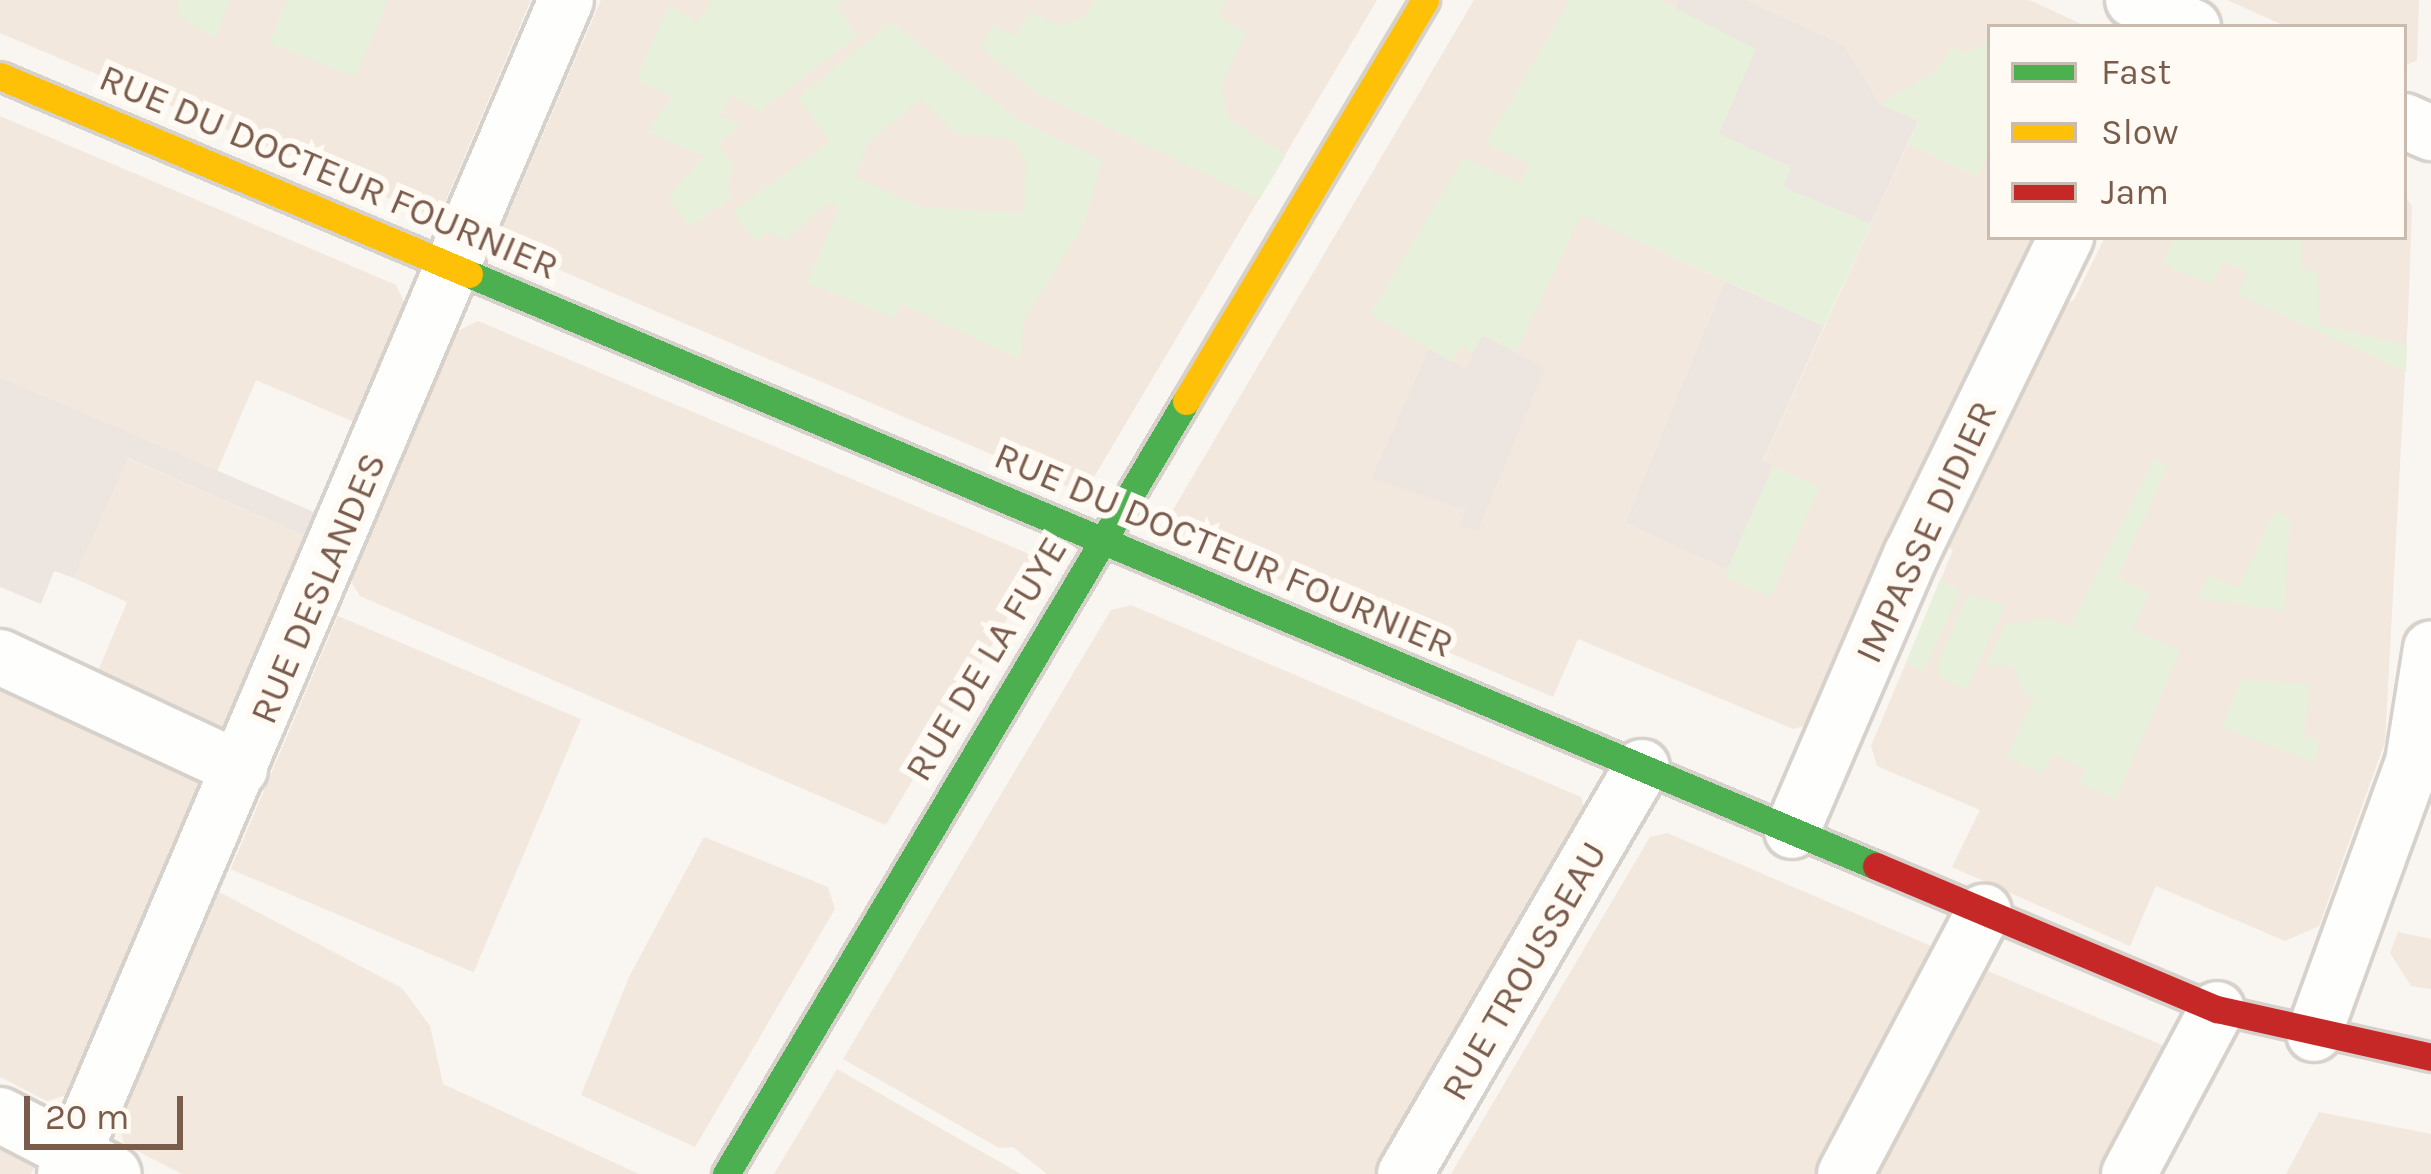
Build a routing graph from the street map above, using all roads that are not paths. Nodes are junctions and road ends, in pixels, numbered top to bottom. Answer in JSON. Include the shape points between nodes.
{"nodes":[{"id":1,"x":566,"y":0,"type":"edge"},
{"id":2,"x":1426,"y":0,"type":"edge"},
{"id":3,"x":2133,"y":0,"type":"edge"},
{"id":4,"x":2186,"y":24,"type":"edge"},
{"id":5,"x":0,"y":76,"type":"edge"},
{"id":6,"x":2065,"y":240,"type":"edge"},
{"id":7,"x":456,"y":268,"type":"junction"},
{"id":8,"x":1101,"y":540,"type":"junction"},
{"id":9,"x":2431,"y":648,"type":"edge"},
{"id":10,"x":0,"y":657,"type":"edge"},
{"id":11,"x":1642,"y":767,"type":"junction"},
{"id":12,"x":239,"y":769,"type":"junction"},
{"id":13,"x":1792,"y":831,"type":"junction"},
{"id":14,"x":1984,"y":910,"type":"junction"},
{"id":15,"x":2217,"y":1009,"type":"junction"},
{"id":16,"x":2314,"y":1034,"type":"junction"},
{"id":17,"x":2431,"y":1057,"type":"edge"},
{"id":18,"x":0,"y":1115,"type":"edge"},
{"id":19,"x":84,"y":1167,"type":"edge"},
{"id":20,"x":726,"y":1174,"type":"edge"},
{"id":21,"x":1405,"y":1174,"type":"edge"},
{"id":22,"x":1844,"y":1174,"type":"edge"},
{"id":23,"x":2129,"y":1174,"type":"edge"}],
"edges":[{"from":1,"to":7,"type":"street","name":"RUE DESLANDES"},
{"from":2,"to":8,"type":"street","name":"RUE DE LA FUYE"},
{"from":3,"to":4,"type":"street"},
{"from":5,"to":7,"type":"street","name":"RUE DU DOCTEUR FOURNIER"},
{"from":6,"to":13,"type":"street","name":"IMPASSE DIDIER","via":[[1911,555]]},
{"from":7,"to":8,"type":"street","name":"RUE DU DOCTEUR FOURNIER"},
{"from":7,"to":12,"type":"street","name":"RUE DESLANDES"},
{"from":8,"to":11,"type":"street","name":"RUE DU DOCTEUR FOURNIER"},
{"from":8,"to":20,"type":"street","name":"RUE DE LA FUYE"},
{"from":9,"to":16,"type":"street","via":[[2413,762]]},
{"from":10,"to":12,"type":"street"},
{"from":11,"to":13,"type":"street","name":"RUE DU DOCTEUR FOURNIER"},
{"from":11,"to":21,"type":"street","name":"RUE TROUSSEAU"},
{"from":12,"to":19,"type":"street","name":"RUE DESLANDES"},
{"from":13,"to":14,"type":"street","name":"RUE DU DOCTEUR FOURNIER"},
{"from":14,"to":15,"type":"street","name":"RUE DU DOCTEUR FOURNIER"},
{"from":14,"to":22,"type":"street"},
{"from":15,"to":16,"type":"street","name":"RUE DU DOCTEUR FOURNIER"},
{"from":15,"to":23,"type":"street"},
{"from":16,"to":17,"type":"street","name":"RUE DU DOCTEUR FOURNIER"},
{"from":18,"to":19,"type":"street"}]}
